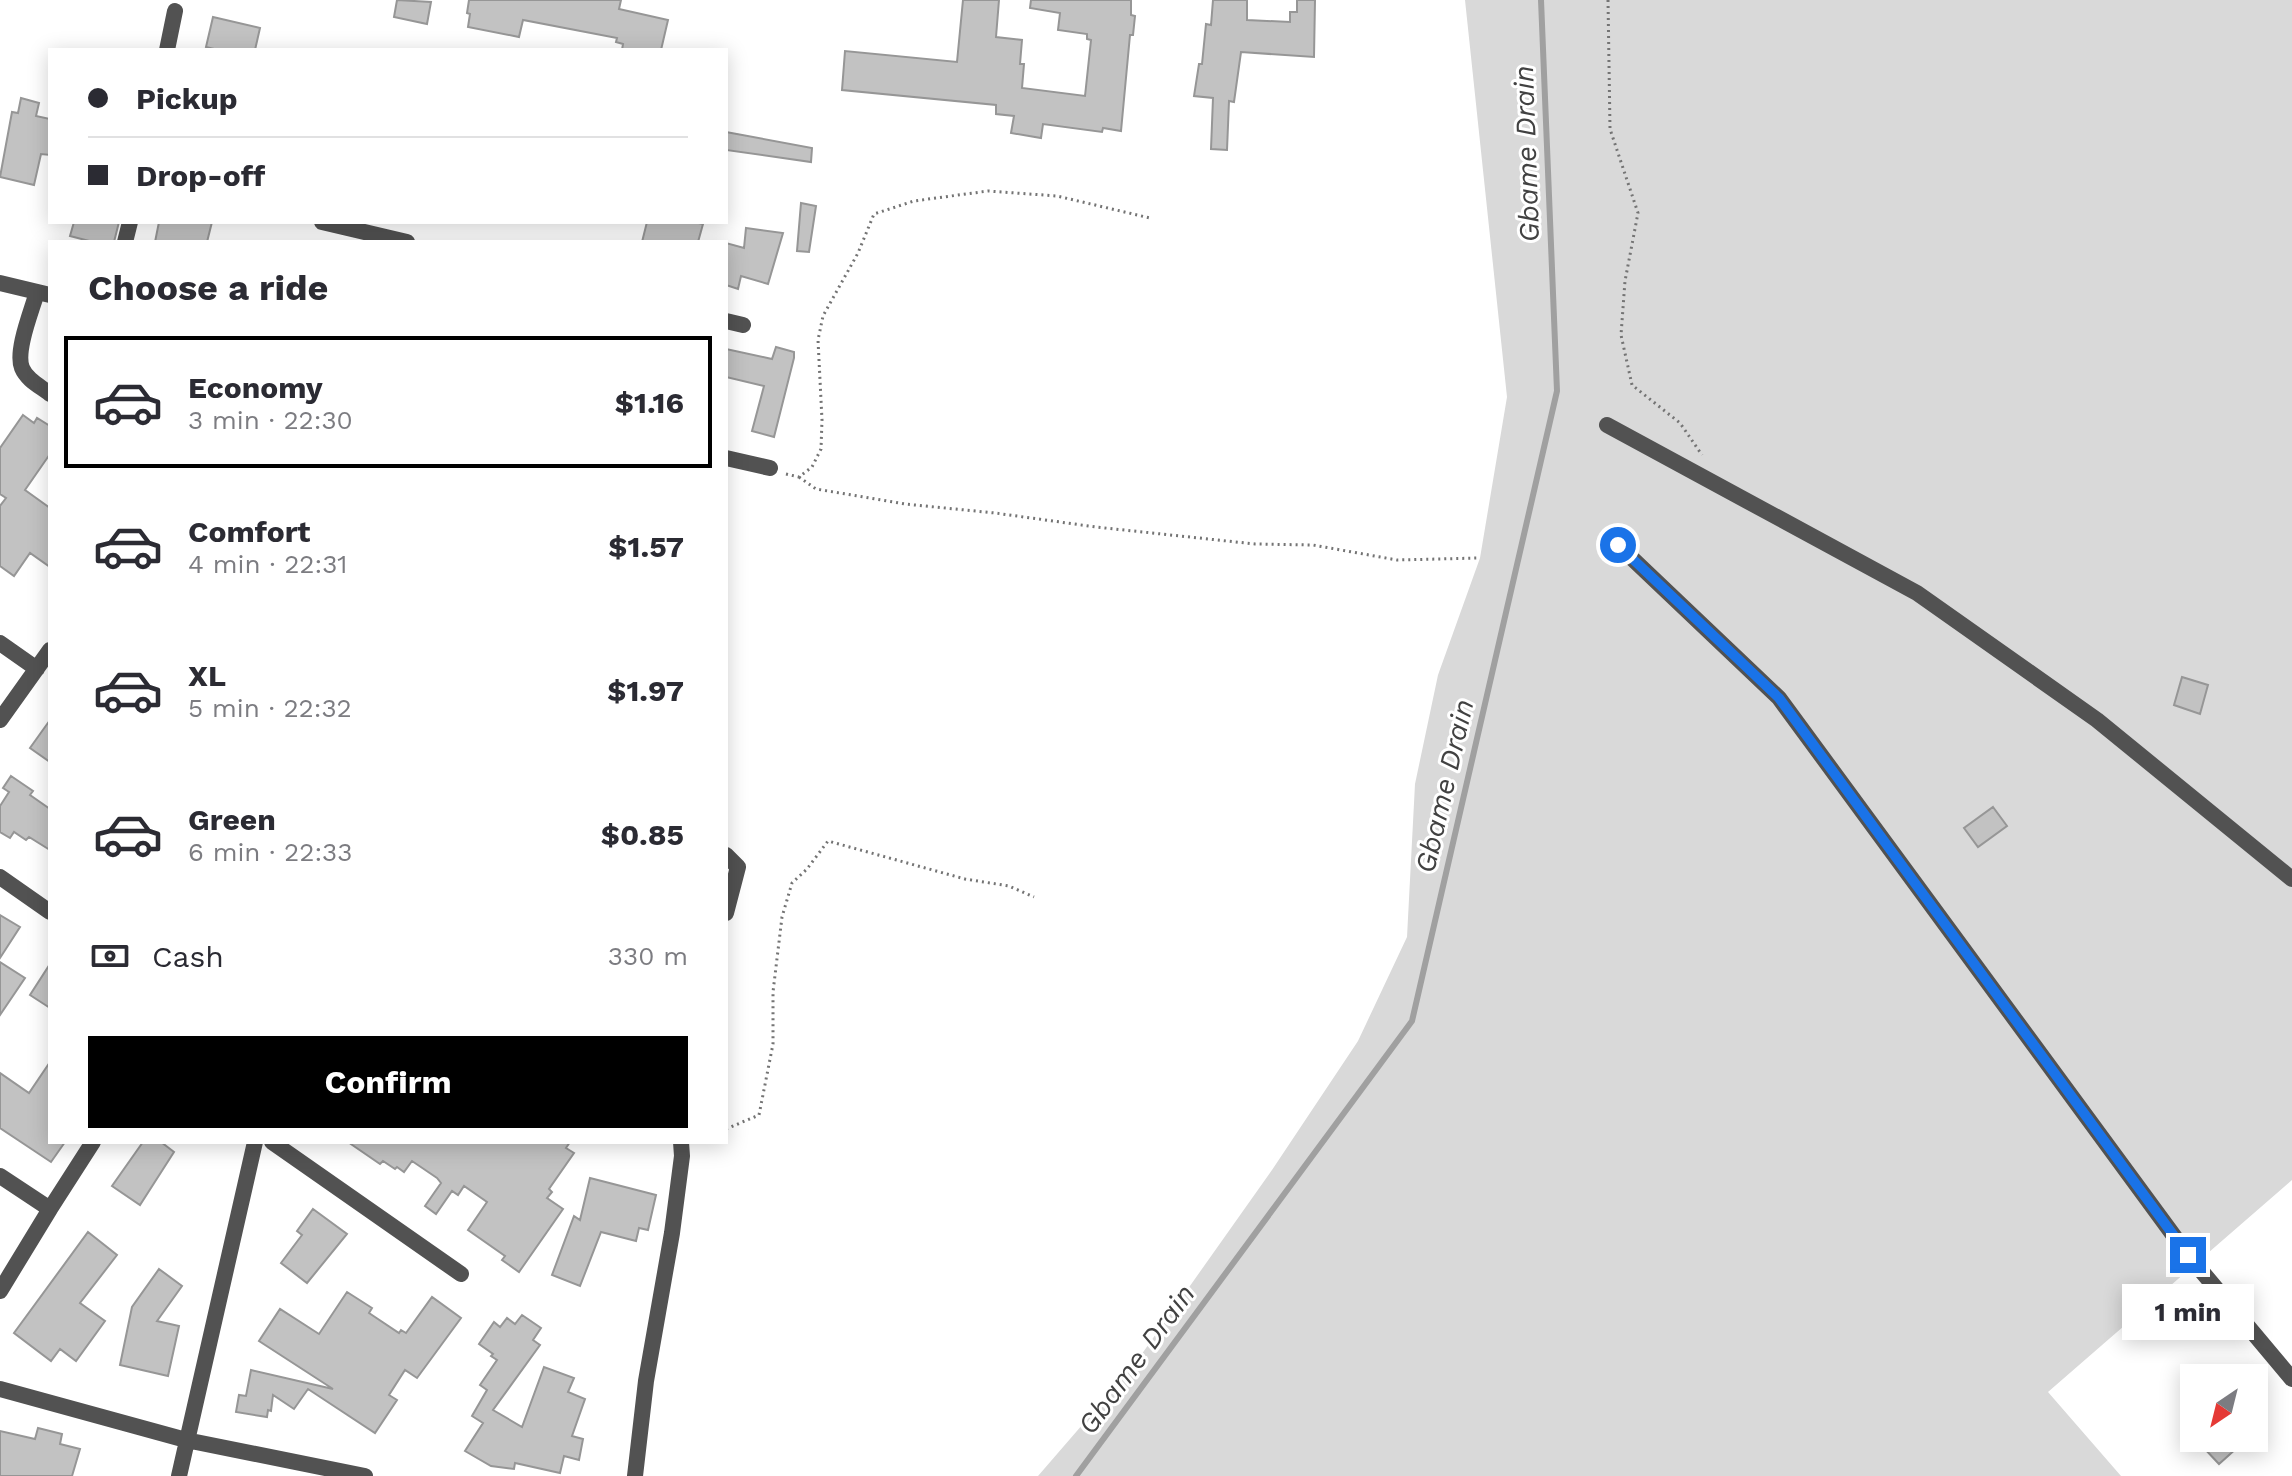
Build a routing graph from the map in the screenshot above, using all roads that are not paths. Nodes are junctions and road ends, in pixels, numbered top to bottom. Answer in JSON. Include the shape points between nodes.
{"nodes":[{"id":1,"x":175,"y":11,"type":"dead end"},
{"id":2,"x":167,"y":48,"type":"edge"},
{"id":3,"x":330,"y":224,"type":"edge"},
{"id":4,"x":398,"y":240,"type":"edge"},
{"id":5,"x":0,"y":283,"type":"edge"},
{"id":6,"x":43,"y":294,"type":"edge"},
{"id":7,"x":728,"y":321,"type":"edge"},
{"id":8,"x":743,"y":325,"type":"dead end"},
{"id":9,"x":48,"y":393,"type":"edge"},
{"id":10,"x":1607,"y":425,"type":"dead end"},
{"id":11,"x":728,"y":458,"type":"edge"},
{"id":12,"x":770,"y":468,"type":"road end"},
{"id":13,"x":1618,"y":545,"type":"dead end"},
{"id":14,"x":0,"y":643,"type":"edge"},
{"id":15,"x":48,"y":653,"type":"edge"},
{"id":16,"x":37,"y":669,"type":"junction"},
{"id":17,"x":0,"y":720,"type":"edge"},
{"id":18,"x":728,"y":857,"type":"edge"},
{"id":19,"x":0,"y":877,"type":"edge"},
{"id":20,"x":2292,"y":879,"type":"edge"},
{"id":21,"x":728,"y":905,"type":"edge"},
{"id":22,"x":48,"y":911,"type":"edge"},
{"id":23,"x":92,"y":1144,"type":"edge"},
{"id":24,"x":255,"y":1144,"type":"edge"},
{"id":25,"x":275,"y":1144,"type":"edge"},
{"id":26,"x":681,"y":1144,"type":"edge"},
{"id":27,"x":0,"y":1176,"type":"edge"},
{"id":28,"x":50,"y":1209,"type":"junction"},
{"id":29,"x":461,"y":1274,"type":"dead end"},
{"id":30,"x":0,"y":1291,"type":"edge"},
{"id":31,"x":2292,"y":1379,"type":"edge"},
{"id":32,"x":0,"y":1389,"type":"edge"},
{"id":33,"x":186,"y":1440,"type":"junction"},
{"id":34,"x":179,"y":1476,"type":"edge"},
{"id":35,"x":365,"y":1476,"type":"edge"},
{"id":36,"x":635,"y":1476,"type":"edge"}],
"edges":[{"from":1,"to":2,"type":"street"},
{"from":3,"to":4,"type":"street"},
{"from":5,"to":6,"type":"street"},
{"from":6,"to":9,"type":"street","via":[[22,344],[20,365]]},
{"from":7,"to":8,"type":"street"},
{"from":10,"to":20,"type":"street","via":[[1917,593],[2097,720]]},
{"from":11,"to":12,"type":"street"},
{"from":13,"to":31,"type":"street","via":[[1779,698],[2188,1255]]},
{"from":14,"to":16,"type":"street"},
{"from":15,"to":16,"type":"street"},
{"from":16,"to":17,"type":"street"},
{"from":18,"to":21,"type":"street","via":[[738,867]]},
{"from":19,"to":22,"type":"street"},
{"from":23,"to":28,"type":"street"},
{"from":24,"to":33,"type":"street"},
{"from":25,"to":29,"type":"street"},
{"from":26,"to":36,"type":"street"},
{"from":27,"to":28,"type":"street"},
{"from":28,"to":30,"type":"street"},
{"from":32,"to":33,"type":"street"},
{"from":33,"to":34,"type":"street"},
{"from":33,"to":35,"type":"street"}]}
